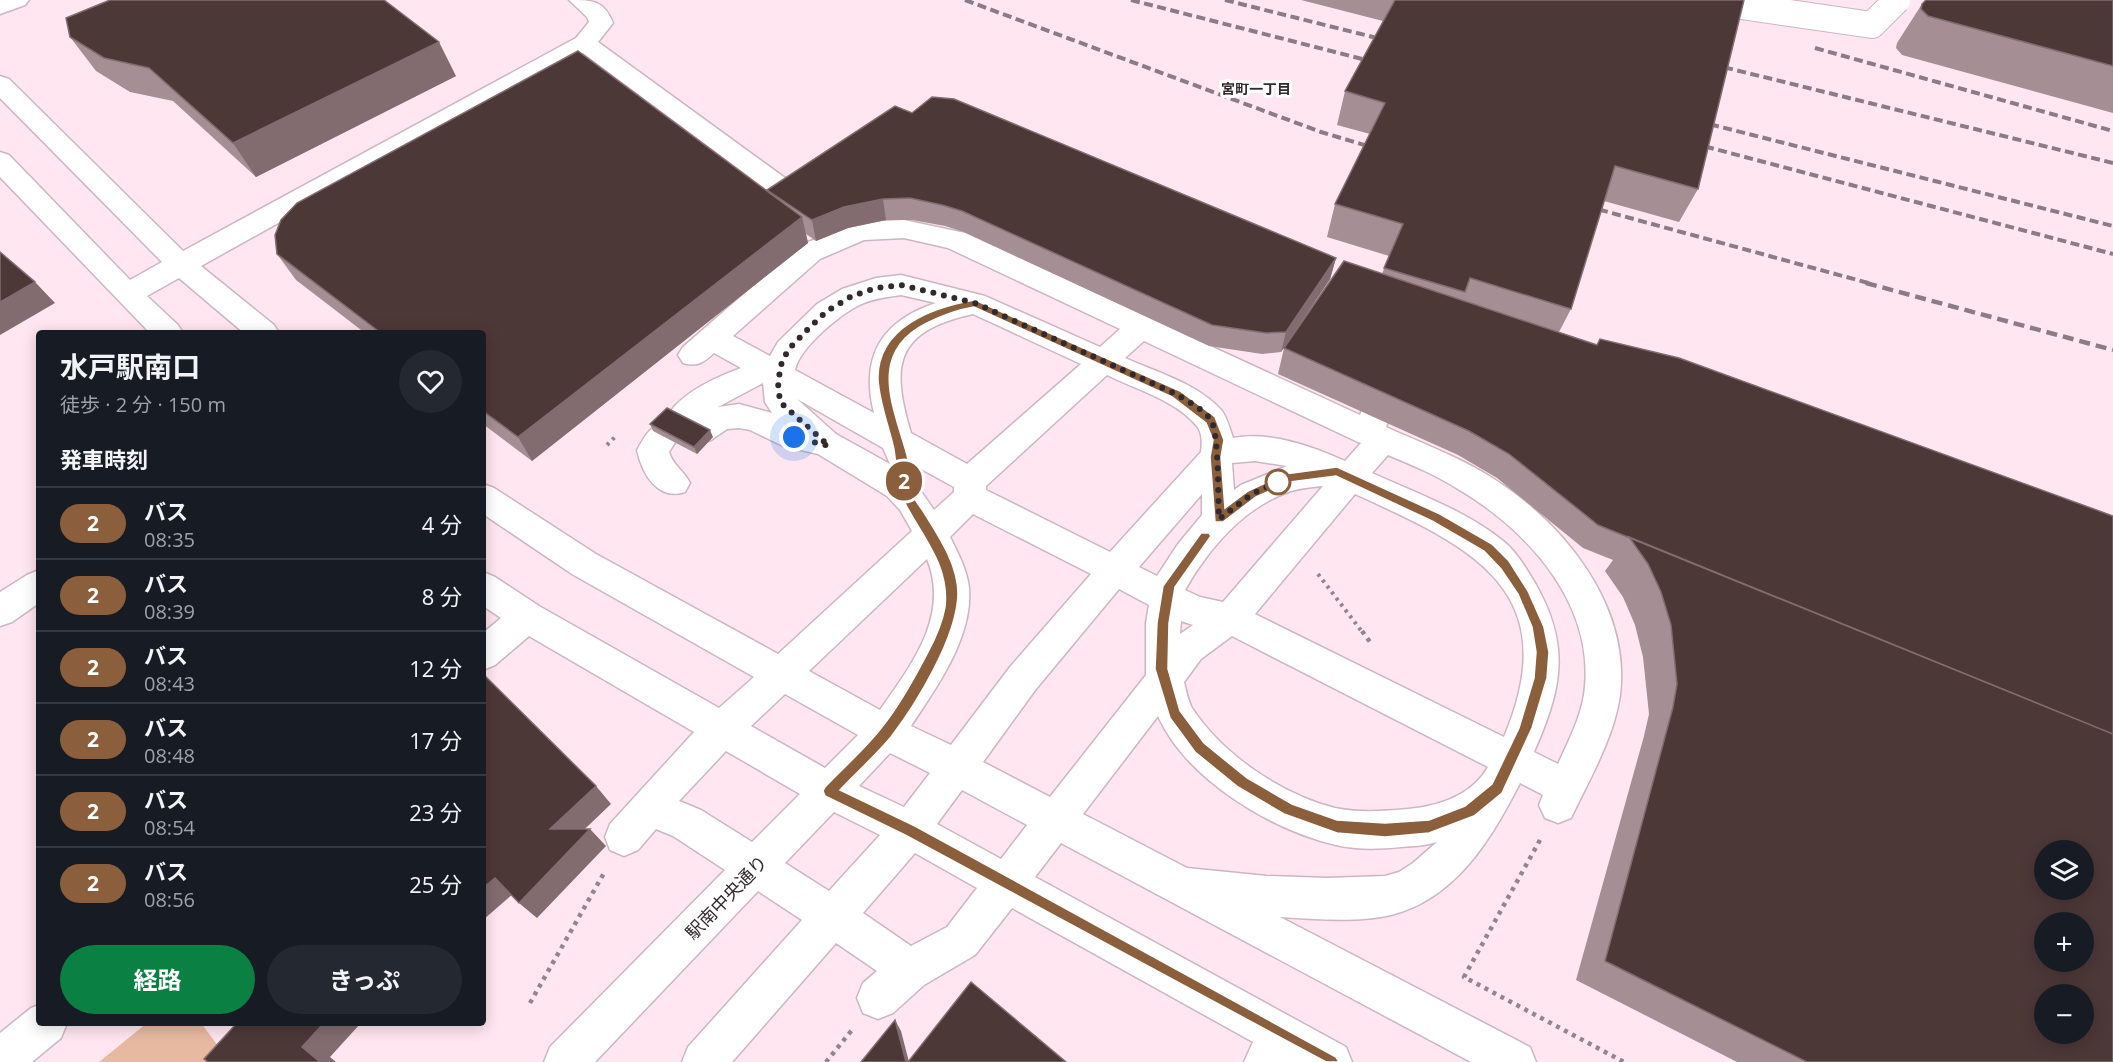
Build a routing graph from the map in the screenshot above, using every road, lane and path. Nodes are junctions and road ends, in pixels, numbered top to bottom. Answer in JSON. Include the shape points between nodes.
{"nodes":[{"id":1,"x":17,"y":0,"type":"edge"},
{"id":2,"x":581,"y":0,"type":"edge"},
{"id":3,"x":1700,"y":0,"type":"edge"},
{"id":4,"x":1897,"y":0,"type":"edge"},
{"id":5,"x":0,"y":7,"type":"edge"},
{"id":6,"x":584,"y":43,"type":"junction"},
{"id":7,"x":0,"y":84,"type":"edge"},
{"id":8,"x":0,"y":161,"type":"edge"},
{"id":9,"x":794,"y":197,"type":"edge"},
{"id":10,"x":181,"y":265,"type":"junction"},
{"id":11,"x":127,"y":294,"type":"junction"},
{"id":12,"x":975,"y":303,"type":"junction"},
{"id":13,"x":1141,"y":327,"type":"junction"},
{"id":14,"x":165,"y":330,"type":"edge"},
{"id":15,"x":260,"y":330,"type":"edge"},
{"id":16,"x":781,"y":365,"type":"junction"},
{"id":17,"x":1391,"y":375,"type":"edge"},
{"id":18,"x":1376,"y":437,"type":"junction"},
{"id":19,"x":829,"y":446,"type":"junction"},
{"id":20,"x":1216,"y":457,"type":"junction"},
{"id":21,"x":1337,"y":471,"type":"junction"},
{"id":22,"x":970,"y":489,"type":"junction"},
{"id":23,"x":905,"y":492,"type":"junction"},
{"id":24,"x":486,"y":499,"type":"edge"},
{"id":25,"x":1219,"y":519,"type":"junction"},
{"id":26,"x":1312,"y":566,"type":"dead end"},
{"id":27,"x":36,"y":587,"type":"edge"},
{"id":28,"x":486,"y":589,"type":"edge"},
{"id":29,"x":2,"y":606,"type":"edge"},
{"id":30,"x":527,"y":617,"type":"junction"},
{"id":31,"x":1230,"y":618,"type":"junction"},
{"id":32,"x":1374,"y":648,"type":"dead end"},
{"id":33,"x":486,"y":651,"type":"edge"},
{"id":34,"x":886,"y":732,"type":"junction"},
{"id":35,"x":956,"y":767,"type":"junction"},
{"id":36,"x":1497,"y":789,"type":"junction"},
{"id":37,"x":830,"y":791,"type":"junction"},
{"id":38,"x":1562,"y":796,"type":"junction"},
{"id":39,"x":649,"y":808,"type":"junction"},
{"id":40,"x":910,"y":830,"type":"junction"},
{"id":41,"x":624,"y":837,"type":"joint"},
{"id":42,"x":1187,"y":888,"type":"junction"},
{"id":43,"x":909,"y":970,"type":"junction"},
{"id":44,"x":878,"y":998,"type":"dead end"},
{"id":45,"x":530,"y":1003,"type":"dead end"},
{"id":46,"x":42,"y":1026,"type":"edge"},
{"id":47,"x":1273,"y":1048,"type":"edge"},
{"id":48,"x":0,"y":1061,"type":"edge"},
{"id":49,"x":566,"y":1062,"type":"edge"},
{"id":50,"x":703,"y":1062,"type":"edge"},
{"id":51,"x":1331,"y":1062,"type":"edge"},
{"id":52,"x":1515,"y":1062,"type":"edge"},
{"id":53,"x":1624,"y":1062,"type":"edge"}],
"edges":[{"from":1,"to":5,"type":"street"},
{"from":2,"to":6,"type":"street","via":[[598,14],[601,23]]},
{"from":3,"to":4,"type":"street","bridge":true,"via":[[1872,25]]},
{"from":6,"to":9,"type":"street"},
{"from":6,"to":10,"type":"street"},
{"from":7,"to":10,"type":"street"},
{"from":8,"to":11,"type":"street"},
{"from":10,"to":11,"type":"street"},
{"from":10,"to":15,"type":"street"},
{"from":11,"to":14,"type":"street"},
{"from":12,"to":16,"type":"street","via":[[901,285],[852,296],[827,311],[788,350]]},
{"from":12,"to":20,"type":"street","via":[[1176,394],[1211,420],[1218,440]]},
{"from":12,"to":23,"type":"street","via":[[948,308],[909,328],[894,342],[886,358],[884,379],[903,460]]},
{"from":13,"to":18,"type":"street"},
{"from":13,"to":22,"type":"street"},
{"from":13,"to":22,"type":"street","via":[[955,240],[904,229],[861,231],[810,252],[703,347]]},
{"from":16,"to":19,"type":"street","via":[[780,402]]},
{"from":16,"to":19,"type":"street","via":[[738,379],[694,407],[681,433],[720,418],[739,416]]},
{"from":17,"to":18,"type":"street"},
{"from":18,"to":31,"type":"street"},
{"from":18,"to":38,"type":"street","via":[[1479,485],[1538,531],[1569,568],[1593,616],[1602,654],[1602,696]]},
{"from":19,"to":23,"type":"street"},
{"from":20,"to":21,"type":"street","via":[[1235,448],[1260,447]]},
{"from":20,"to":25,"type":"street"},
{"from":20,"to":35,"type":"street","via":[[1023,678]]},
{"from":21,"to":25,"type":"street","via":[[1289,478],[1252,494]]},
{"from":21,"to":36,"type":"street","via":[[1436,517],[1488,548],[1522,591],[1538,627],[1543,652],[1541,678],[1525,728]]},
{"from":22,"to":31,"type":"street","via":[[1194,611]]},
{"from":22,"to":39,"type":"street","via":[[693,757]]},
{"from":23,"to":34,"type":"street","name":"駅南中央通り","via":[[948,570],[951,609],[929,665]]},
{"from":24,"to":34,"type":"street","via":[[584,564]]},
{"from":25,"to":36,"type":"street","via":[[1169,586],[1163,623],[1162,669],[1175,714],[1200,747],[1242,783],[1288,810],[1337,827],[1385,830],[1429,826],[1470,811]]},
{"from":26,"to":32,"type":"path"},
{"from":27,"to":29,"type":"street"},
{"from":28,"to":30,"type":"street"},
{"from":30,"to":33,"type":"street"},
{"from":30,"to":37,"type":"street"},
{"from":31,"to":38,"type":"street"},
{"from":31,"to":43,"type":"street","via":[[1189,648],[961,941]]},
{"from":34,"to":35,"type":"street"},
{"from":34,"to":37,"type":"street","name":"駅南中央通り"},
{"from":35,"to":40,"type":"street"},
{"from":35,"to":42,"type":"street"},
{"from":36,"to":42,"type":"street","via":[[1439,868],[1399,892],[1329,899]]},
{"from":37,"to":40,"type":"street"},
{"from":37,"to":49,"type":"street","name":"駅南中央通り"},
{"from":38,"to":53,"type":"path","via":[[1464,977]]},
{"from":39,"to":41,"type":"street"},
{"from":39,"to":43,"type":"street","via":[[687,823]]},
{"from":40,"to":47,"type":"street"},
{"from":40,"to":50,"type":"street"},
{"from":41,"to":45,"type":"path"},
{"from":42,"to":52,"type":"street"},
{"from":43,"to":44,"type":"street"},
{"from":46,"to":48,"type":"street"},
{"from":47,"to":51,"type":"street"}]}
